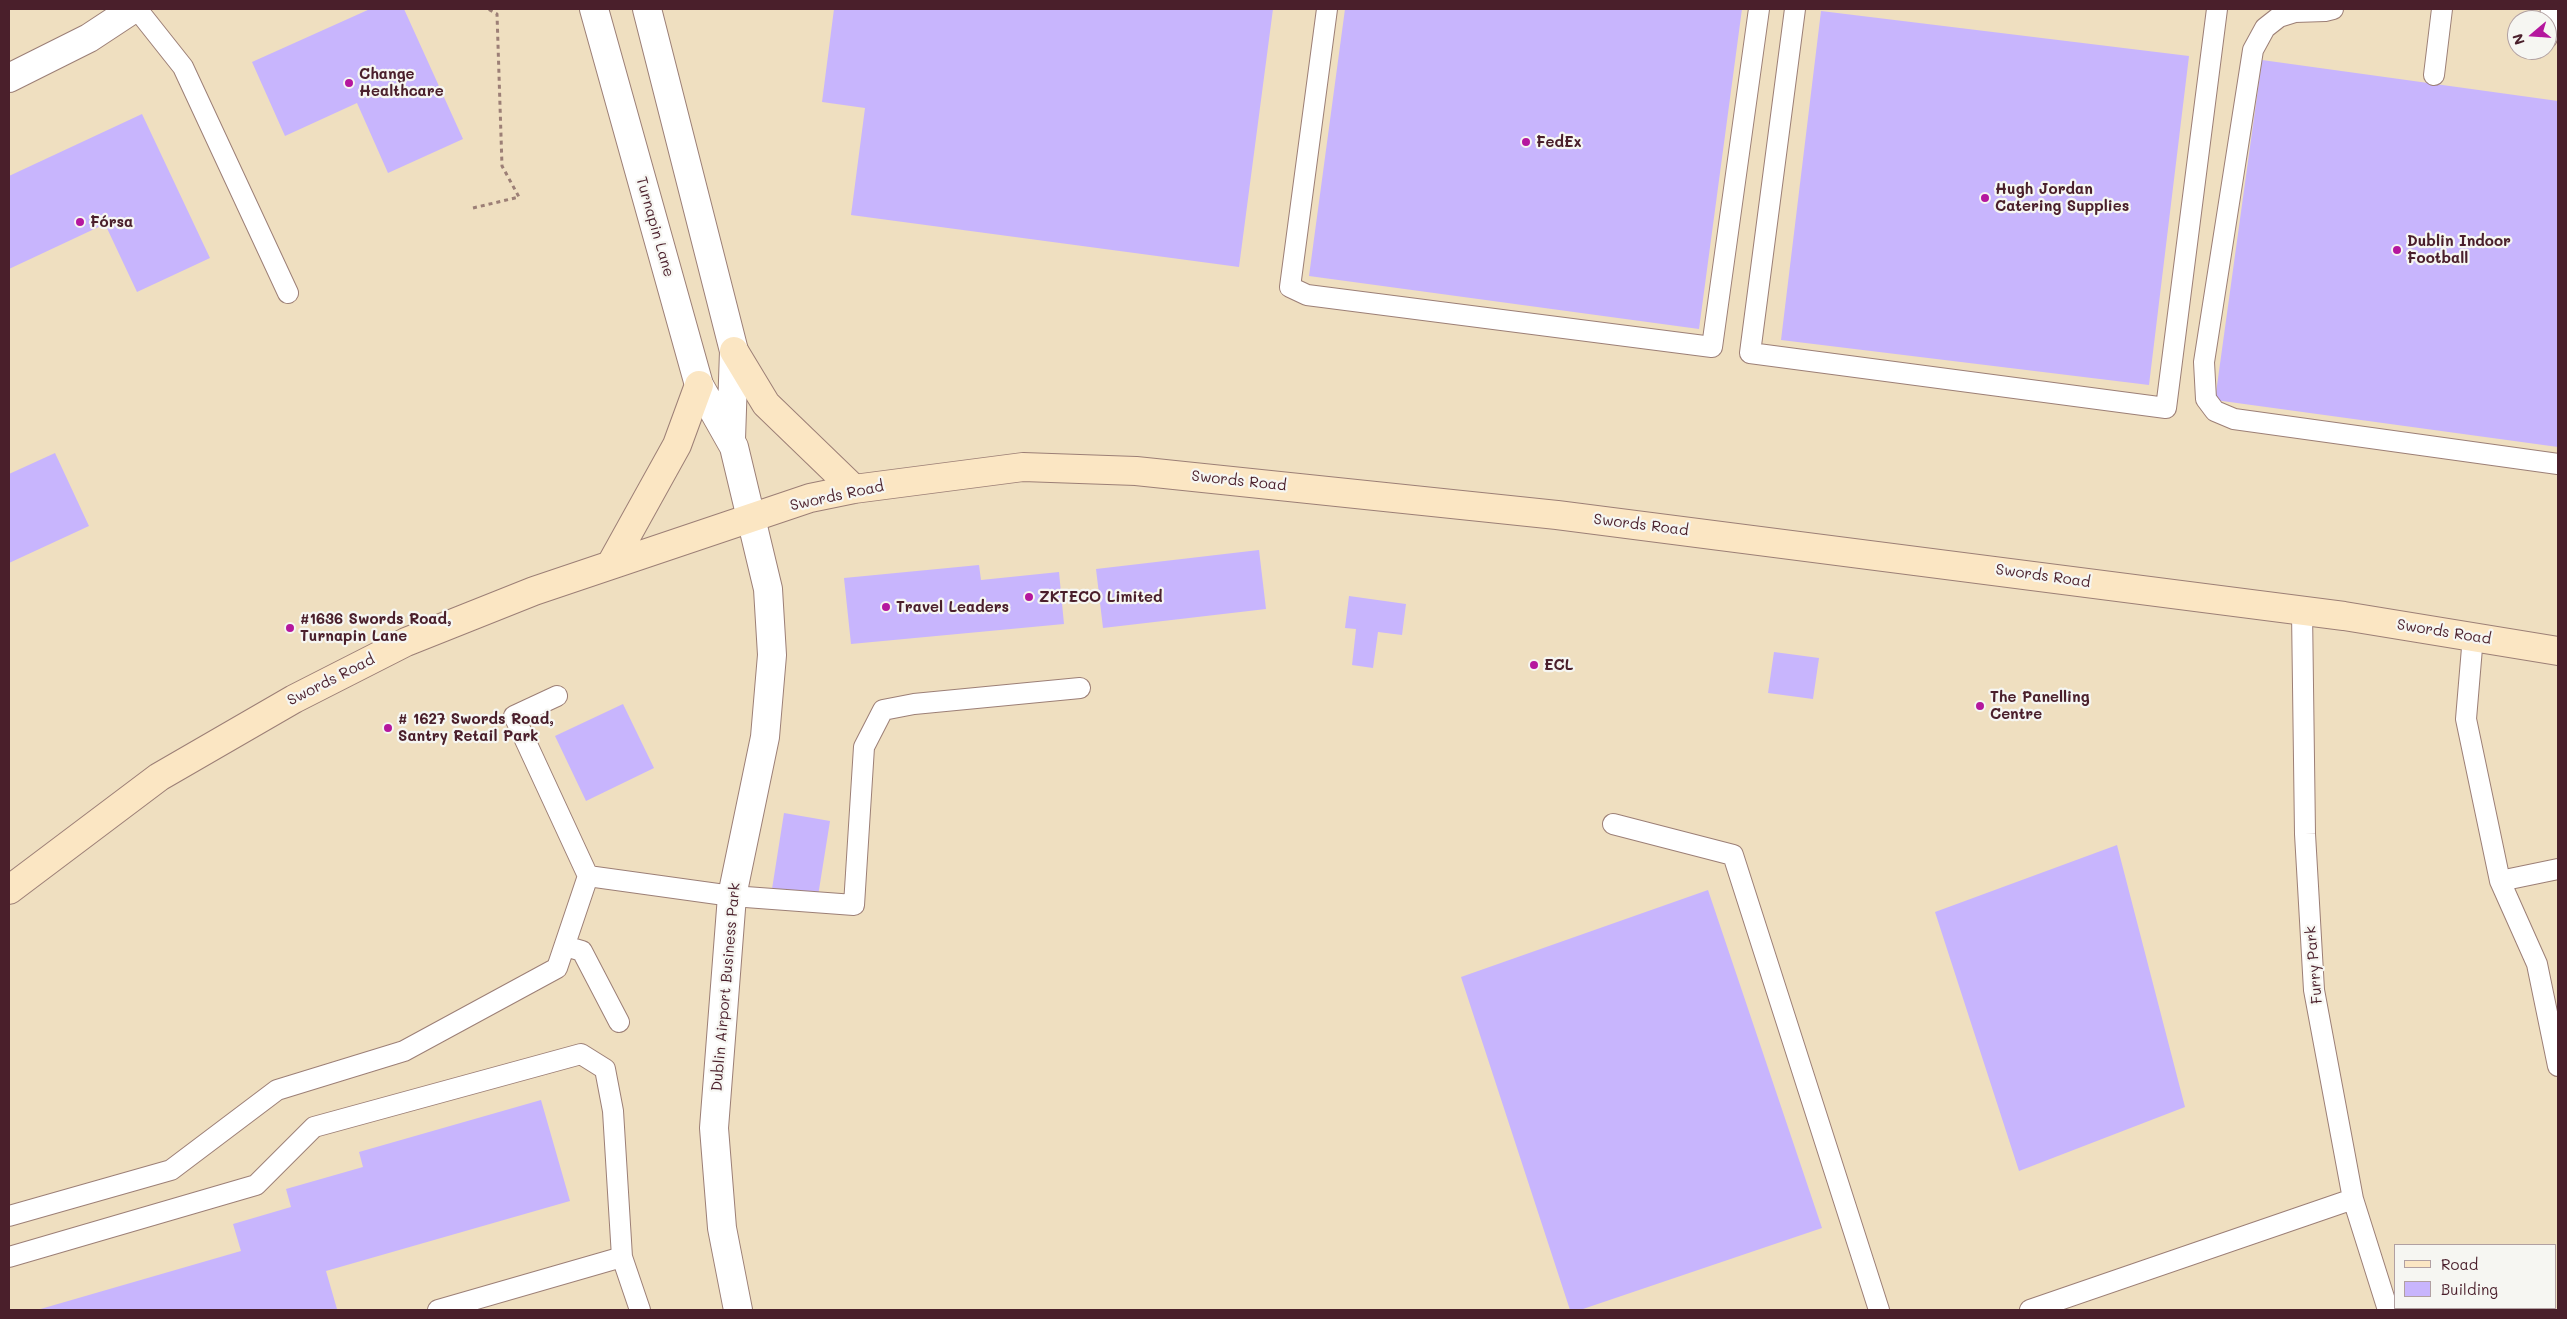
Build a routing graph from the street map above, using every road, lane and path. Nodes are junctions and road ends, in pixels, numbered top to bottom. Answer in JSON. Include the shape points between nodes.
{"nodes":[{"id":1,"x":133,"y":9,"type":"edge"},
{"id":2,"x":138,"y":9,"type":"edge"},
{"id":3,"x":488,"y":9,"type":"edge"},
{"id":4,"x":594,"y":9,"type":"edge"},
{"id":5,"x":647,"y":9,"type":"edge"},
{"id":6,"x":1327,"y":9,"type":"edge"},
{"id":7,"x":1759,"y":9,"type":"edge"},
{"id":8,"x":1795,"y":9,"type":"edge"},
{"id":9,"x":2217,"y":9,"type":"edge"},
{"id":10,"x":2442,"y":9,"type":"edge"},
{"id":11,"x":2329,"y":10,"type":"edge"},
{"id":12,"x":2434,"y":75,"type":"dead end"},
{"id":13,"x":9,"y":78,"type":"edge"},
{"id":14,"x":473,"y":208,"type":"dead end"},
{"id":15,"x":288,"y":293,"type":"dead end"},
{"id":16,"x":734,"y":351,"type":"junction"},
{"id":17,"x":699,"y":385,"type":"junction"},
{"id":18,"x":731,"y":440,"type":"junction"},
{"id":19,"x":2558,"y":464,"type":"edge"},
{"id":20,"x":854,"y":489,"type":"junction"},
{"id":21,"x":751,"y":517,"type":"junction"},
{"id":22,"x":611,"y":564,"type":"junction"},
{"id":23,"x":2302,"y":611,"type":"junction"},
{"id":24,"x":2472,"y":636,"type":"junction"},
{"id":25,"x":2558,"y":651,"type":"edge"},
{"id":26,"x":1080,"y":688,"type":"dead end"},
{"id":27,"x":557,"y":696,"type":"dead end"},
{"id":28,"x":1612,"y":824,"type":"dead end"},
{"id":29,"x":2558,"y":868,"type":"edge"},
{"id":30,"x":588,"y":876,"type":"junction"},
{"id":31,"x":2500,"y":881,"type":"junction"},
{"id":32,"x":9,"y":890,"type":"edge"},
{"id":33,"x":732,"y":896,"type":"junction"},
{"id":34,"x":565,"y":946,"type":"junction"},
{"id":35,"x":619,"y":1022,"type":"dead end"},
{"id":36,"x":2558,"y":1066,"type":"edge"},
{"id":37,"x":2353,"y":1199,"type":"junction"},
{"id":38,"x":9,"y":1216,"type":"edge"},
{"id":39,"x":9,"y":1257,"type":"edge"},
{"id":40,"x":622,"y":1257,"type":"junction"},
{"id":41,"x":2080,"y":1302,"type":"edge"},
{"id":42,"x":438,"y":1310,"type":"edge"},
{"id":43,"x":640,"y":1310,"type":"edge"},
{"id":44,"x":738,"y":1310,"type":"edge"},
{"id":45,"x":1879,"y":1310,"type":"edge"},
{"id":46,"x":2030,"y":1310,"type":"edge"},
{"id":47,"x":2388,"y":1310,"type":"edge"}],
"edges":[{"from":1,"to":13,"type":"street","via":[[89,38]]},
{"from":2,"to":15,"type":"lane","via":[[183,67]]},
{"from":3,"to":14,"type":"path","via":[[497,14],[502,166],[520,197]]},
{"from":4,"to":17,"type":"street","name":"Turnapin Lane"},
{"from":5,"to":16,"type":"street","name":"Turnapin Lane"},
{"from":6,"to":7,"type":"lane","via":[[1290,287],[1307,295],[1712,347]]},
{"from":8,"to":9,"type":"lane","via":[[1750,353],[2166,408]]},
{"from":10,"to":12,"type":"lane"},
{"from":11,"to":19,"type":"lane","via":[[2295,12],[2280,17],[2265,28],[2253,50],[2204,362],[2206,400],[2214,412],[2234,419]]},
{"from":16,"to":18,"type":"street","name":"Turnapin Lane"},
{"from":16,"to":20,"type":"main road","via":[[766,404]]},
{"from":17,"to":18,"type":"street","name":"Turnapin Lane"},
{"from":17,"to":22,"type":"main road","via":[[677,445]]},
{"from":18,"to":21,"type":"street","name":"Turnapin Lane"},
{"from":20,"to":21,"type":"main road","name":"Swords Road","via":[[810,498]]},
{"from":20,"to":23,"type":"main road","name":"Swords Road","via":[[1023,467],[1136,471],[1557,515]]},
{"from":21,"to":22,"type":"main road","name":"Swords Road"},
{"from":21,"to":33,"type":"street","name":"Dublin Airport Business Park","via":[[768,589],[772,655],[765,737]]},
{"from":22,"to":32,"type":"main road","name":"Swords Road","via":[[534,590],[406,642],[294,699],[158,777]]},
{"from":23,"to":24,"type":"main road","name":"Swords Road"},
{"from":23,"to":37,"type":"lane","name":"Furry Park","via":[[2305,834],[2314,990]]},
{"from":24,"to":25,"type":"main road","name":"Swords Road"},
{"from":24,"to":31,"type":"lane","via":[[2466,720]]},
{"from":26,"to":33,"type":"lane","via":[[914,704],[883,710],[864,747],[854,905]]},
{"from":27,"to":30,"type":"lane","via":[[514,716]]},
{"from":28,"to":45,"type":"lane","via":[[1733,855]]},
{"from":29,"to":31,"type":"lane"},
{"from":30,"to":33,"type":"lane"},
{"from":30,"to":34,"type":"lane"},
{"from":31,"to":36,"type":"lane","via":[[2537,964]]},
{"from":33,"to":44,"type":"street","name":"Dublin Airport Business Park","via":[[714,1128],[722,1228]]},
{"from":34,"to":35,"type":"lane","via":[[582,951]]},
{"from":34,"to":38,"type":"lane","via":[[557,968],[404,1051],[277,1090],[171,1170]]},
{"from":37,"to":41,"type":"lane"},
{"from":37,"to":47,"type":"lane","name":"Furry Park"},
{"from":39,"to":40,"type":"lane","via":[[256,1186],[314,1127],[581,1054],[605,1069],[613,1111]]},
{"from":40,"to":42,"type":"lane"},
{"from":40,"to":43,"type":"lane"},
{"from":41,"to":46,"type":"lane"}]}
